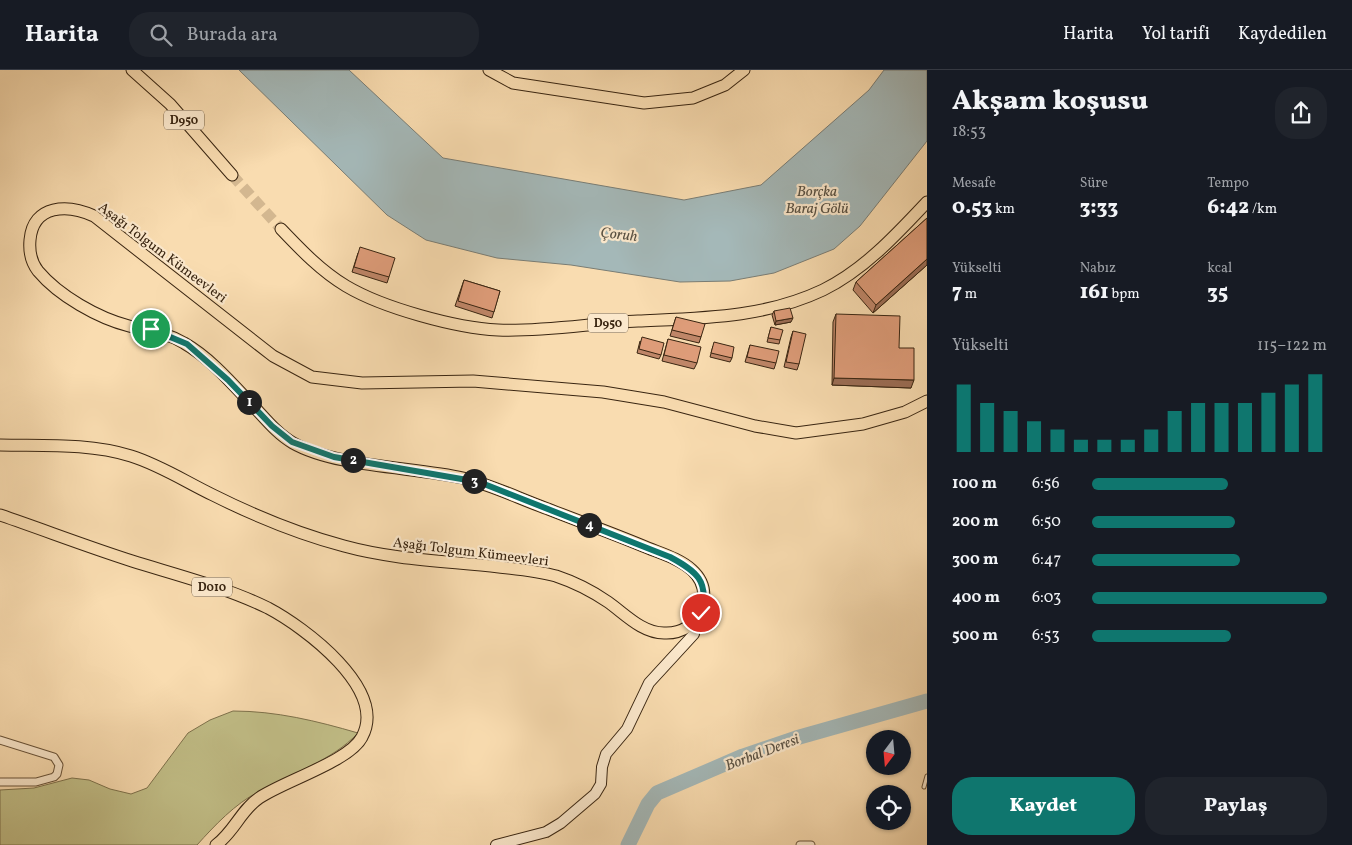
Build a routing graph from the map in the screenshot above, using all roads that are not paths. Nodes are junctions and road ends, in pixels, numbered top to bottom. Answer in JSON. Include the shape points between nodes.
{"nodes":[{"id":1,"x":132,"y":70,"type":"edge"},
{"id":2,"x":489,"y":70,"type":"edge"},
{"id":3,"x":744,"y":70,"type":"edge"},
{"id":4,"x":232,"y":174,"type":"tunnel mouth"},
{"id":5,"x":927,"y":202,"type":"edge"},
{"id":6,"x":281,"y":229,"type":"tunnel mouth"},
{"id":7,"x":927,"y":401,"type":"edge"},
{"id":8,"x":0,"y":445,"type":"edge"},
{"id":9,"x":0,"y":515,"type":"edge"},
{"id":10,"x":694,"y":622,"type":"junction"},
{"id":11,"x":0,"y":740,"type":"edge"},
{"id":12,"x":927,"y":776,"type":"edge"},
{"id":13,"x":0,"y":782,"type":"edge"},
{"id":14,"x":924,"y":787,"type":"dead end"},
{"id":15,"x":216,"y":845,"type":"edge"},
{"id":16,"x":496,"y":845,"type":"edge"},
{"id":17,"x":800,"y":845,"type":"edge"},
{"id":18,"x":811,"y":845,"type":"edge"}],
"edges":[{"from":1,"to":4,"type":"main road","number":"D950","via":[[170,104]]},
{"from":2,"to":3,"type":"main road","via":[[513,83],[644,102],[693,98],[725,85]]},
{"from":5,"to":6,"type":"main road","number":"D950","via":[[851,273],[823,290],[777,308],[713,317],[519,330],[480,328],[446,321],[370,297],[332,277]]},
{"from":7,"to":10,"type":"main road","name":"Aşağı Tolgum Kümeevleri","via":[[905,412],[863,424],[796,433],[664,402],[594,390],[473,380],[362,383],[319,379],[299,372],[273,356],[94,216],[61,208],[40,216],[33,224],[31,258],[36,269],[55,286],[116,321],[165,333],[187,344],[292,442],[334,457],[479,482],[670,557],[695,572],[702,583],[703,604]]},
{"from":8,"to":10,"type":"main road","name":"Aşağı Tolgum Kümeevleri","via":[[72,446],[130,456],[256,515],[316,538],[399,558],[518,569],[558,577],[589,590],[637,624],[660,633],[679,631]]},
{"from":9,"to":15,"type":"main road","number":"D010","via":[[222,590],[280,615],[315,639],[352,678],[363,697],[368,718],[361,740],[352,750],[257,800],[224,840]]},
{"from":10,"to":16,"type":"street","via":[[694,634],[649,683],[632,722],[606,754],[601,784],[595,794],[561,824],[546,832]]},
{"from":11,"to":13,"type":"street","via":[[54,757],[59,765],[57,774],[48,780]]},
{"from":12,"to":14,"type":"lane"},
{"from":17,"to":18,"type":"street"}]}
